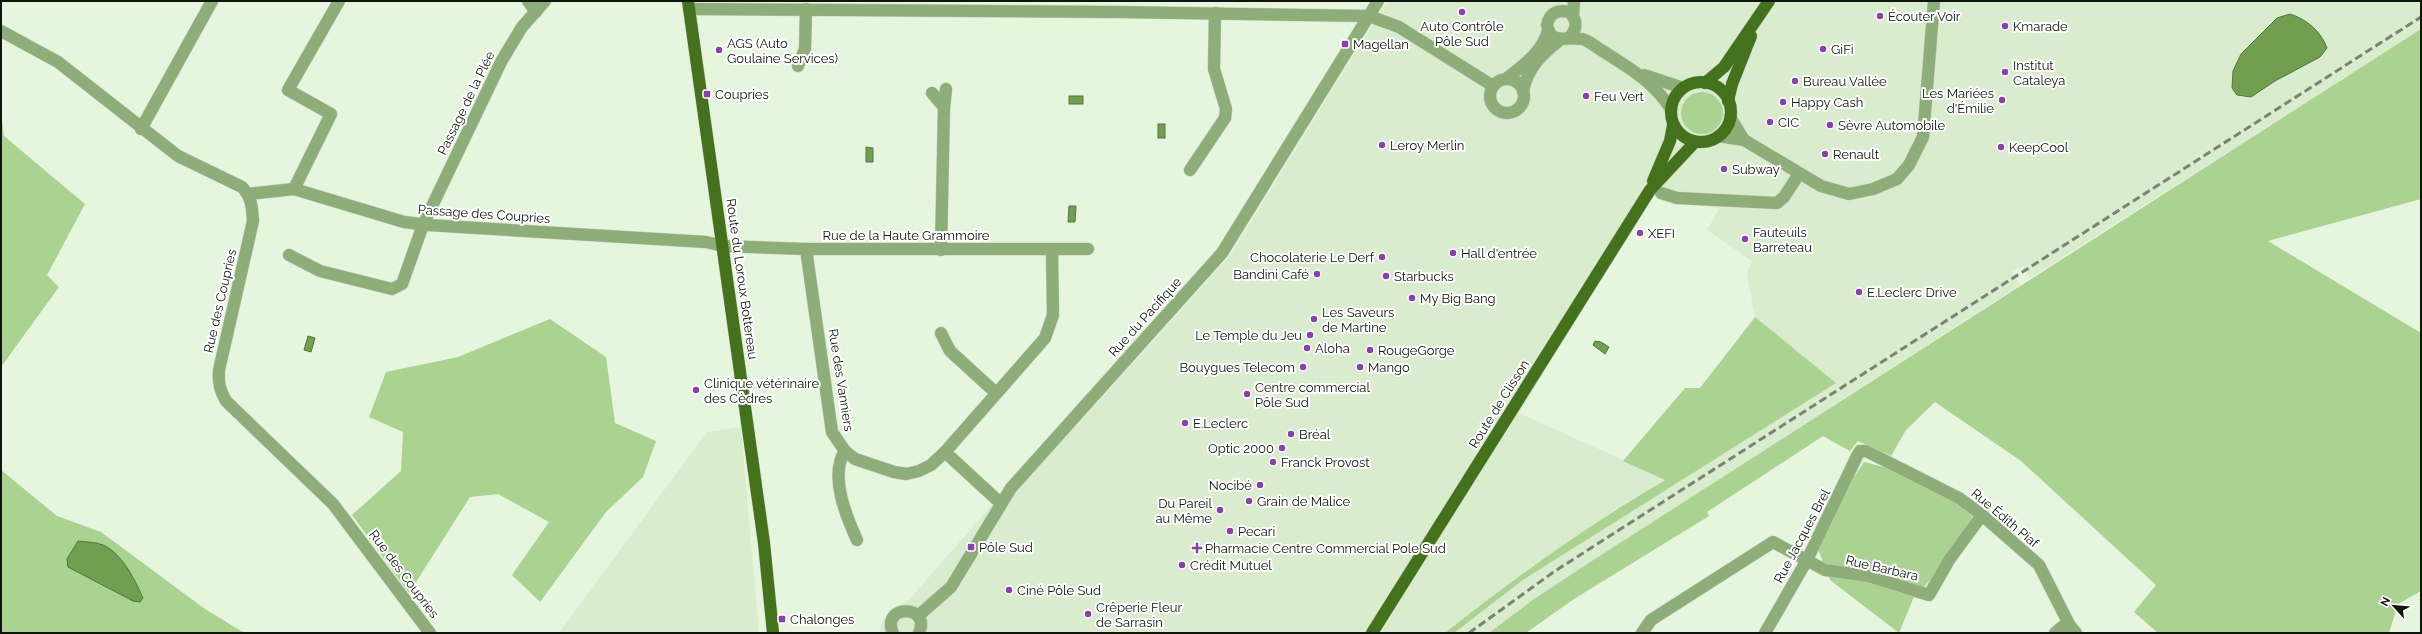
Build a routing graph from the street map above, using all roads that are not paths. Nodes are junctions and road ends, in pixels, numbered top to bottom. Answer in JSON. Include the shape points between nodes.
{"nodes":[{"id":1,"x":212,"y":1,"type":"edge"},
{"id":2,"x":338,"y":1,"type":"edge"},
{"id":3,"x":528,"y":1,"type":"edge"},
{"id":4,"x":545,"y":1,"type":"edge"},
{"id":5,"x":1378,"y":1,"type":"edge"},
{"id":6,"x":1573,"y":1,"type":"edge"},
{"id":7,"x":1769,"y":1,"type":"edge"},
{"id":8,"x":1934,"y":1,"type":"edge"},
{"id":9,"x":689,"y":5,"type":"edge"},
{"id":10,"x":829,"y":5,"type":"edge"},
{"id":11,"x":952,"y":6,"type":"edge"},
{"id":12,"x":1161,"y":7,"type":"edge"},
{"id":13,"x":806,"y":9,"type":"junction"},
{"id":14,"x":536,"y":12,"type":"junction"},
{"id":15,"x":1215,"y":13,"type":"junction"},
{"id":16,"x":1570,"y":15,"type":"junction"},
{"id":17,"x":1369,"y":16,"type":"junction"},
{"id":18,"x":1756,"y":21,"type":"junction"},
{"id":19,"x":1548,"y":30,"type":"junction"},
{"id":20,"x":1,"y":31,"type":"edge"},
{"id":21,"x":1564,"y":39,"type":"junction"},
{"id":22,"x":1583,"y":39,"type":"junction"},
{"id":23,"x":798,"y":66,"type":"dead end"},
{"id":24,"x":1638,"y":73,"type":"junction"},
{"id":25,"x":1506,"y":79,"type":"junction"},
{"id":26,"x":1705,"y":83,"type":"junction"},
{"id":27,"x":1493,"y":86,"type":"junction"},
{"id":28,"x":1683,"y":88,"type":"junction"},
{"id":29,"x":946,"y":89,"type":"dead end"},
{"id":30,"x":1523,"y":90,"type":"junction"},
{"id":31,"x":932,"y":93,"type":"dead end"},
{"id":32,"x":1728,"y":101,"type":"junction"},
{"id":33,"x":944,"y":107,"type":"junction"},
{"id":34,"x":1671,"y":109,"type":"junction"},
{"id":35,"x":1730,"y":117,"type":"junction"},
{"id":36,"x":1674,"y":125,"type":"junction"},
{"id":37,"x":141,"y":129,"type":"junction"},
{"id":38,"x":1718,"y":136,"type":"junction"},
{"id":39,"x":1744,"y":140,"type":"junction"},
{"id":40,"x":1695,"y":142,"type":"junction"},
{"id":41,"x":1190,"y":170,"type":"dead end"},
{"id":42,"x":1799,"y":174,"type":"junction"},
{"id":43,"x":294,"y":189,"type":"junction"},
{"id":44,"x":1655,"y":192,"type":"junction"},
{"id":45,"x":248,"y":194,"type":"junction"},
{"id":46,"x":423,"y":224,"type":"junction"},
{"id":47,"x":723,"y":246,"type":"junction"},
{"id":48,"x":806,"y":248,"type":"junction"},
{"id":49,"x":1088,"y":249,"type":"dead end"},
{"id":50,"x":941,"y":250,"type":"junction"},
{"id":51,"x":1052,"y":250,"type":"junction"},
{"id":52,"x":289,"y":255,"type":"dead end"},
{"id":53,"x":940,"y":333,"type":"dead end"},
{"id":54,"x":996,"y":393,"type":"junction"},
{"id":55,"x":845,"y":451,"type":"junction"},
{"id":56,"x":1860,"y":451,"type":"joint"},
{"id":57,"x":945,"y":452,"type":"junction"},
{"id":58,"x":1002,"y":501,"type":"junction"},
{"id":59,"x":1982,"y":515,"type":"junction"},
{"id":60,"x":857,"y":540,"type":"dead end"},
{"id":61,"x":1807,"y":560,"type":"junction"},
{"id":62,"x":918,"y":616,"type":"junction"},
{"id":63,"x":2073,"y":630,"type":"edge"},
{"id":64,"x":430,"y":633,"type":"edge"},
{"id":65,"x":773,"y":633,"type":"edge"},
{"id":66,"x":893,"y":633,"type":"edge"},
{"id":67,"x":919,"y":633,"type":"edge"},
{"id":68,"x":1372,"y":633,"type":"edge"},
{"id":69,"x":1642,"y":633,"type":"edge"},
{"id":70,"x":1765,"y":633,"type":"edge"},
{"id":71,"x":2056,"y":633,"type":"edge"}],
"edges":[{"from":1,"to":37,"type":"street"},
{"from":2,"to":43,"type":"street","via":[[288,90],[331,114]]},
{"from":3,"to":14,"type":"street"},
{"from":4,"to":14,"type":"street","name":"Passage de la Plée"},
{"from":5,"to":17,"type":"street","name":"Rue du Pacifique"},
{"from":6,"to":16,"type":"street"},
{"from":7,"to":18,"type":"main road"},
{"from":8,"to":42,"type":"street","via":[[1923,136],[1909,165],[1897,179],[1873,189],[1849,194],[1821,186]]},
{"from":9,"to":13,"type":"street"},
{"from":9,"to":47,"type":"main road","name":"Route du Loroux Bottereau"},
{"from":10,"to":11,"type":"street"},
{"from":10,"to":13,"type":"street"},
{"from":11,"to":12,"type":"street"},
{"from":12,"to":15,"type":"street"},
{"from":13,"to":23,"type":"street","via":[[805,50]]},
{"from":14,"to":46,"type":"street","name":"Passage de la Plée","via":[[522,27],[502,60]]},
{"from":15,"to":17,"type":"street"},
{"from":15,"to":41,"type":"street","via":[[1214,69],[1224,98],[1225,118]]},
{"from":16,"to":19,"type":"street","via":[[1550,16]]},
{"from":16,"to":21,"type":"street","via":[[1576,28],[1573,34]]},
{"from":16,"to":22,"type":"street"},
{"from":17,"to":27,"type":"street","via":[[1400,27]]},
{"from":17,"to":58,"type":"street","name":"Rue du Pacifique","via":[[1222,253],[1016,482]]},
{"from":18,"to":26,"type":"main road","via":[[1724,67]]},
{"from":18,"to":32,"type":"main road"},
{"from":19,"to":21,"type":"street","via":[[1555,38]]},
{"from":19,"to":25,"type":"street","via":[[1535,54]]},
{"from":20,"to":37,"type":"street","via":[[58,62]]},
{"from":21,"to":22,"type":"street"},
{"from":21,"to":30,"type":"street","via":[[1544,53],[1530,68]]},
{"from":22,"to":24,"type":"street"},
{"from":24,"to":28,"type":"street"},
{"from":24,"to":34,"type":"street","via":[[1663,96]]},
{"from":25,"to":27,"type":"street"},
{"from":25,"to":30,"type":"street","via":[[1516,82]]},
{"from":26,"to":28,"type":"main road"},
{"from":26,"to":32,"type":"main road","via":[[1717,88]]},
{"from":27,"to":30,"type":"street","via":[[1490,98],[1496,109],[1501,112],[1514,111],[1520,107],[1524,99]]},
{"from":28,"to":34,"type":"main road","via":[[1673,101]]},
{"from":29,"to":33,"type":"street"},
{"from":31,"to":33,"type":"street"},
{"from":32,"to":35,"type":"main road"},
{"from":33,"to":50,"type":"street"},
{"from":34,"to":36,"type":"main road","name":"Route de Clisson"},
{"from":35,"to":38,"type":"main road","via":[[1724,131]]},
{"from":35,"to":39,"type":"street"},
{"from":36,"to":40,"type":"main road","via":[[1685,138]]},
{"from":36,"to":44,"type":"main road","name":"Route de Clisson"},
{"from":37,"to":45,"type":"street","via":[[178,156],[242,187]]},
{"from":38,"to":39,"type":"street"},
{"from":38,"to":40,"type":"main road","via":[[1707,141]]},
{"from":39,"to":42,"type":"street"},
{"from":40,"to":44,"type":"main road","name":"Route de Clisson"},
{"from":42,"to":44,"type":"street","via":[[1777,203],[1677,198]]},
{"from":43,"to":45,"type":"street","name":"Passage des Coupries"},
{"from":43,"to":46,"type":"street","name":"Passage des Coupries","via":[[404,222]]},
{"from":44,"to":68,"type":"main road","name":"Route de Clisson"},
{"from":45,"to":64,"type":"street","name":"Rue des Coupries","via":[[251,200],[252,221],[219,370],[218,379],[222,393],[226,401],[333,504]]},
{"from":46,"to":47,"type":"street","name":"Passage des Coupries","via":[[706,242]]},
{"from":46,"to":52,"type":"street","name":"Passage de la Plée","via":[[402,284],[392,289],[320,271]]},
{"from":47,"to":48,"type":"street","name":"Rue de la Haute Grammoire"},
{"from":47,"to":65,"type":"main road","name":"Route du Loroux Bottereau","via":[[764,543]]},
{"from":48,"to":50,"type":"street","name":"Rue de la Haute Grammoire"},
{"from":48,"to":55,"type":"street","name":"Rue des Vanniers","via":[[832,432]]},
{"from":49,"to":51,"type":"street","name":"Rue de la Haute Grammoire"},
{"from":50,"to":51,"type":"street","name":"Rue de la Haute Grammoire"},
{"from":51,"to":54,"type":"street","name":"Rue des Vanniers","via":[[1052,324],[1045,338]]},
{"from":53,"to":54,"type":"street","via":[[950,352]]},
{"from":54,"to":57,"type":"street","name":"Rue des Vanniers"},
{"from":55,"to":57,"type":"street","name":"Rue des Vanniers","via":[[855,459],[906,474],[931,465]]},
{"from":55,"to":60,"type":"street","via":[[838,466],[844,513]]},
{"from":56,"to":59,"type":"street","name":"Rue Édith Piaf","via":[[1866,451],[1959,498]]},
{"from":56,"to":61,"type":"street","name":"Rue Jacques Brel"},
{"from":57,"to":58,"type":"street","via":[[996,499]]},
{"from":58,"to":62,"type":"street","name":"Rue du Pacifique","via":[[951,587]]},
{"from":59,"to":61,"type":"street","name":"Rue Barbara","via":[[1928,594],[1868,576],[1825,570]]},
{"from":59,"to":63,"type":"street","name":"Rue Édith Piaf","via":[[2039,565]]},
{"from":61,"to":69,"type":"street","via":[[1773,542],[1652,620]]},
{"from":61,"to":70,"type":"street","name":"Rue Jacques Brel"},
{"from":62,"to":66,"type":"street","via":[[907,610],[897,613],[891,622]]},
{"from":62,"to":67,"type":"street","via":[[921,624]]},
{"from":63,"to":71,"type":"street","via":[[2062,627]]}]}
